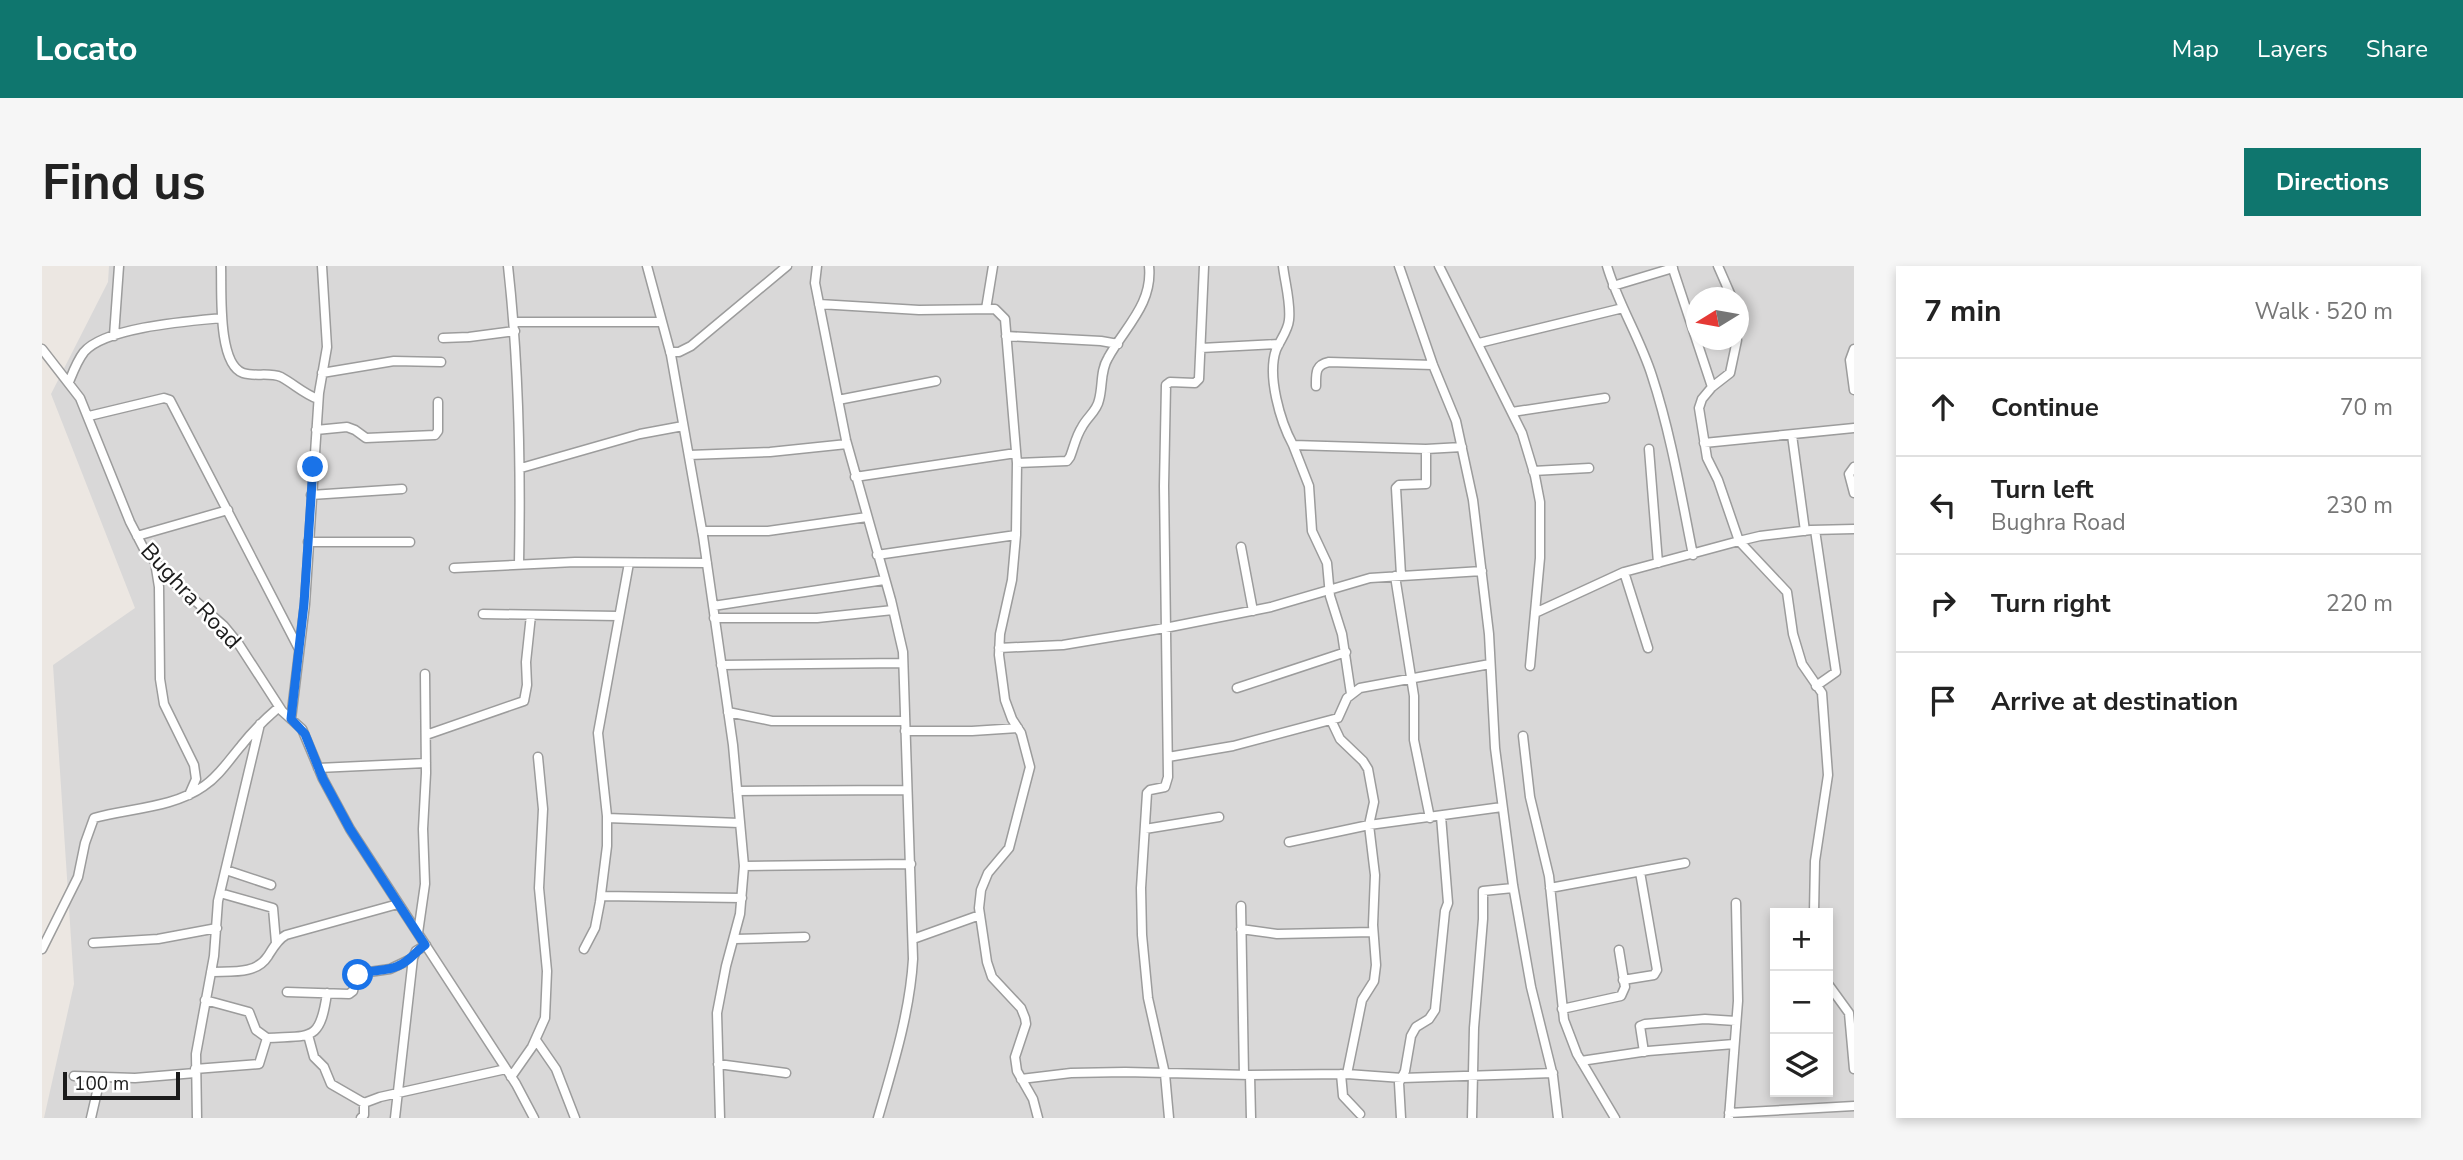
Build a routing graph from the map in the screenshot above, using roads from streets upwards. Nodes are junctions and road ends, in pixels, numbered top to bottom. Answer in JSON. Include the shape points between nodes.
{"nodes":[{"id":1,"x":119,"y":266,"type":"edge"},
{"id":2,"x":221,"y":266,"type":"edge"},
{"id":3,"x":321,"y":266,"type":"edge"},
{"id":4,"x":508,"y":266,"type":"edge"},
{"id":5,"x":647,"y":266,"type":"edge"},
{"id":6,"x":787,"y":266,"type":"edge"},
{"id":7,"x":817,"y":266,"type":"edge"},
{"id":8,"x":993,"y":266,"type":"edge"},
{"id":9,"x":1149,"y":266,"type":"edge"},
{"id":10,"x":1204,"y":266,"type":"edge"},
{"id":11,"x":1283,"y":266,"type":"edge"},
{"id":12,"x":1399,"y":266,"type":"edge"},
{"id":13,"x":1440,"y":266,"type":"edge"},
{"id":14,"x":1607,"y":266,"type":"edge"},
{"id":15,"x":1718,"y":266,"type":"edge"},
{"id":16,"x":1673,"y":267,"type":"edge"},
{"id":17,"x":1613,"y":286,"type":"junction"},
{"id":18,"x":1727,"y":287,"type":"edge"},
{"id":19,"x":819,"y":303,"type":"junction"},
{"id":20,"x":1623,"y":308,"type":"junction"},
{"id":21,"x":986,"y":309,"type":"junction"},
{"id":22,"x":222,"y":318,"type":"junction"},
{"id":23,"x":662,"y":323,"type":"junction"},
{"id":24,"x":515,"y":326,"type":"junction"},
{"id":25,"x":114,"y":336,"type":"junction"},
{"id":26,"x":1006,"y":336,"type":"junction"},
{"id":27,"x":443,"y":338,"type":"dead end"},
{"id":28,"x":1479,"y":343,"type":"junction"},
{"id":29,"x":1118,"y":344,"type":"junction"},
{"id":30,"x":1279,"y":344,"type":"junction"},
{"id":31,"x":1201,"y":348,"type":"junction"},
{"id":32,"x":42,"y":349,"type":"edge"},
{"id":33,"x":1854,"y":349,"type":"edge"},
{"id":34,"x":1735,"y":350,"type":"edge"},
{"id":35,"x":670,"y":352,"type":"junction"},
{"id":36,"x":441,"y":362,"type":"dead end"},
{"id":37,"x":1433,"y":365,"type":"junction"},
{"id":38,"x":322,"y":373,"type":"junction"},
{"id":39,"x":936,"y":381,"type":"dead end"},
{"id":40,"x":69,"y":382,"type":"junction"},
{"id":41,"x":1316,"y":386,"type":"dead end"},
{"id":42,"x":1712,"y":387,"type":"junction"},
{"id":43,"x":1854,"y":390,"type":"edge"},
{"id":44,"x":1605,"y":398,"type":"dead end"},
{"id":45,"x":318,"y":399,"type":"junction"},
{"id":46,"x":838,"y":400,"type":"junction"},
{"id":47,"x":438,"y":402,"type":"dead end"},
{"id":48,"x":1512,"y":412,"type":"junction"},
{"id":49,"x":89,"y":416,"type":"junction"},
{"id":50,"x":683,"y":426,"type":"junction"},
{"id":51,"x":1854,"y":428,"type":"edge"},
{"id":52,"x":316,"y":430,"type":"junction"},
{"id":53,"x":1792,"y":435,"type":"junction"},
{"id":54,"x":1704,"y":443,"type":"junction"},
{"id":55,"x":847,"y":444,"type":"junction"},
{"id":56,"x":1293,"y":445,"type":"junction"},
{"id":57,"x":1462,"y":447,"type":"junction"},
{"id":58,"x":1426,"y":449,"type":"junction"},
{"id":59,"x":1649,"y":449,"type":"dead end"},
{"id":60,"x":1016,"y":453,"type":"junction"},
{"id":61,"x":689,"y":455,"type":"junction"},
{"id":62,"x":1017,"y":463,"type":"junction"},
{"id":63,"x":1854,"y":467,"type":"edge"},
{"id":64,"x":521,"y":468,"type":"junction"},
{"id":65,"x":1589,"y":468,"type":"dead end"},
{"id":66,"x":1534,"y":471,"type":"junction"},
{"id":67,"x":855,"y":477,"type":"junction"},
{"id":68,"x":402,"y":489,"type":"dead end"},
{"id":69,"x":1854,"y":493,"type":"edge"},
{"id":70,"x":311,"y":495,"type":"junction"},
{"id":71,"x":228,"y":510,"type":"junction"},
{"id":72,"x":867,"y":517,"type":"junction"},
{"id":73,"x":1854,"y":529,"type":"edge"},
{"id":74,"x":1815,"y":530,"type":"junction"},
{"id":75,"x":702,"y":531,"type":"junction"},
{"id":76,"x":1805,"y":531,"type":"junction"},
{"id":77,"x":1016,"y":535,"type":"junction"},
{"id":78,"x":137,"y":536,"type":"junction"},
{"id":79,"x":1739,"y":541,"type":"junction"},
{"id":80,"x":308,"y":542,"type":"junction"},
{"id":81,"x":410,"y":542,"type":"dead end"},
{"id":82,"x":1241,"y":547,"type":"dead end"},
{"id":83,"x":877,"y":555,"type":"junction"},
{"id":84,"x":1693,"y":555,"type":"junction"},
{"id":85,"x":155,"y":562,"type":"junction"},
{"id":86,"x":629,"y":563,"type":"junction"},
{"id":87,"x":707,"y":563,"type":"junction"},
{"id":88,"x":1658,"y":563,"type":"junction"},
{"id":89,"x":519,"y":564,"type":"junction"},
{"id":90,"x":454,"y":568,"type":"dead end"},
{"id":91,"x":1482,"y":571,"type":"junction"},
{"id":92,"x":1624,"y":572,"type":"junction"},
{"id":93,"x":1398,"y":575,"type":"junction"},
{"id":94,"x":884,"y":580,"type":"junction"},
{"id":95,"x":1329,"y":590,"type":"junction"},
{"id":96,"x":713,"y":606,"type":"junction"},
{"id":97,"x":893,"y":610,"type":"junction"},
{"id":98,"x":1253,"y":611,"type":"junction"},
{"id":99,"x":1535,"y":613,"type":"junction"},
{"id":100,"x":483,"y":614,"type":"dead end"},
{"id":101,"x":531,"y":615,"type":"junction"},
{"id":102,"x":618,"y":617,"type":"junction"},
{"id":103,"x":715,"y":618,"type":"junction"},
{"id":104,"x":1165,"y":628,"type":"junction"},
{"id":105,"x":999,"y":648,"type":"junction"},
{"id":106,"x":299,"y":649,"type":"junction"},
{"id":107,"x":1648,"y":649,"type":"dead end"},
{"id":108,"x":1346,"y":652,"type":"junction"},
{"id":109,"x":903,"y":663,"type":"junction"},
{"id":110,"x":1490,"y":664,"type":"junction"},
{"id":111,"x":721,"y":665,"type":"junction"},
{"id":112,"x":1530,"y":666,"type":"dead end"},
{"id":113,"x":425,"y":674,"type":"dead end"},
{"id":114,"x":1410,"y":680,"type":"junction"},
{"id":115,"x":1816,"y":686,"type":"junction"},
{"id":116,"x":1237,"y":688,"type":"dead end"},
{"id":117,"x":1351,"y":694,"type":"junction"},
{"id":118,"x":279,"y":707,"type":"junction"},
{"id":119,"x":728,"y":712,"type":"junction"},
{"id":120,"x":291,"y":719,"type":"junction"},
{"id":121,"x":1331,"y":720,"type":"junction"},
{"id":122,"x":260,"y":724,"type":"junction"},
{"id":123,"x":905,"y":726,"type":"junction"},
{"id":124,"x":1018,"y":728,"type":"junction"},
{"id":125,"x":426,"y":735,"type":"junction"},
{"id":126,"x":1523,"y":736,"type":"dead end"},
{"id":127,"x":538,"y":757,"type":"dead end"},
{"id":128,"x":1168,"y":757,"type":"junction"},
{"id":129,"x":426,"y":763,"type":"junction"},
{"id":130,"x":318,"y":768,"type":"junction"},
{"id":131,"x":906,"y":790,"type":"junction"},
{"id":132,"x":737,"y":791,"type":"junction"},
{"id":133,"x":189,"y":795,"type":"junction"},
{"id":134,"x":1502,"y":807,"type":"junction"},
{"id":135,"x":1441,"y":816,"type":"junction"},
{"id":136,"x":1219,"y":817,"type":"dead end"},
{"id":137,"x":607,"y":818,"type":"junction"},
{"id":138,"x":1430,"y":818,"type":"junction"},
{"id":139,"x":739,"y":823,"type":"junction"},
{"id":140,"x":1369,"y":825,"type":"junction"},
{"id":141,"x":1145,"y":829,"type":"junction"},
{"id":142,"x":1289,"y":842,"type":"dead end"},
{"id":143,"x":1685,"y":863,"type":"dead end"},
{"id":144,"x":911,"y":864,"type":"junction"},
{"id":145,"x":744,"y":866,"type":"junction"},
{"id":146,"x":226,"y":870,"type":"junction"},
{"id":147,"x":1640,"y":872,"type":"junction"},
{"id":148,"x":271,"y":886,"type":"dead end"},
{"id":149,"x":1513,"y":888,"type":"junction"},
{"id":150,"x":1550,"y":888,"type":"junction"},
{"id":151,"x":220,"y":892,"type":"junction"},
{"id":152,"x":601,"y":896,"type":"junction"},
{"id":153,"x":742,"y":898,"type":"junction"},
{"id":154,"x":1737,"y":903,"type":"dead end"},
{"id":155,"x":398,"y":904,"type":"junction"},
{"id":156,"x":1241,"y":906,"type":"dead end"},
{"id":157,"x":1814,"y":908,"type":"edge"},
{"id":158,"x":980,"y":915,"type":"junction"},
{"id":159,"x":217,"y":928,"type":"junction"},
{"id":160,"x":1241,"y":929,"type":"junction"},
{"id":161,"x":1373,"y":932,"type":"junction"},
{"id":162,"x":418,"y":933,"type":"junction"},
{"id":163,"x":805,"y":937,"type":"dead end"},
{"id":164,"x":735,"y":939,"type":"junction"},
{"id":165,"x":913,"y":939,"type":"junction"},
{"id":166,"x":93,"y":943,"type":"dead end"},
{"id":167,"x":276,"y":943,"type":"junction"},
{"id":168,"x":425,"y":945,"type":"junction"},
{"id":169,"x":584,"y":948,"type":"dead end"},
{"id":170,"x":42,"y":950,"type":"edge"},
{"id":171,"x":1619,"y":950,"type":"dead end"},
{"id":172,"x":413,"y":958,"type":"junction"},
{"id":173,"x":211,"y":972,"type":"junction"},
{"id":174,"x":1623,"y":980,"type":"junction"},
{"id":175,"x":1833,"y":991,"type":"edge"},
{"id":176,"x":287,"y":992,"type":"dead end"},
{"id":177,"x":327,"y":993,"type":"junction"},
{"id":178,"x":205,"y":1000,"type":"junction"},
{"id":179,"x":1562,"y":1009,"type":"junction"},
{"id":180,"x":1736,"y":1021,"type":"junction"},
{"id":181,"x":308,"y":1035,"type":"junction"},
{"id":182,"x":267,"y":1038,"type":"junction"},
{"id":183,"x":536,"y":1040,"type":"junction"},
{"id":184,"x":1734,"y":1044,"type":"junction"},
{"id":185,"x":1644,"y":1052,"type":"junction"},
{"id":186,"x":1581,"y":1061,"type":"junction"},
{"id":187,"x":718,"y":1064,"type":"junction"},
{"id":188,"x":506,"y":1069,"type":"junction"},
{"id":189,"x":1854,"y":1069,"type":"edge"},
{"id":190,"x":195,"y":1071,"type":"junction"},
{"id":191,"x":786,"y":1073,"type":"dead end"},
{"id":192,"x":1553,"y":1073,"type":"junction"},
{"id":193,"x":1165,"y":1074,"type":"junction"},
{"id":194,"x":1344,"y":1074,"type":"junction"},
{"id":195,"x":1247,"y":1075,"type":"junction"},
{"id":196,"x":74,"y":1076,"type":"dead end"},
{"id":197,"x":511,"y":1077,"type":"junction"},
{"id":198,"x":1472,"y":1077,"type":"junction"},
{"id":199,"x":1402,"y":1078,"type":"junction"},
{"id":200,"x":100,"y":1079,"type":"junction"},
{"id":201,"x":1021,"y":1079,"type":"junction"},
{"id":202,"x":398,"y":1093,"type":"junction"},
{"id":203,"x":365,"y":1103,"type":"junction"},
{"id":204,"x":1854,"y":1106,"type":"edge"},
{"id":205,"x":1360,"y":1114,"type":"dead end"},
{"id":206,"x":1729,"y":1116,"type":"edge"},
{"id":207,"x":92,"y":1118,"type":"edge"},
{"id":208,"x":197,"y":1118,"type":"edge"},
{"id":209,"x":361,"y":1118,"type":"edge"},
{"id":210,"x":395,"y":1118,"type":"edge"},
{"id":211,"x":534,"y":1118,"type":"edge"},
{"id":212,"x":575,"y":1118,"type":"edge"},
{"id":213,"x":719,"y":1118,"type":"edge"},
{"id":214,"x":878,"y":1118,"type":"edge"},
{"id":215,"x":1038,"y":1118,"type":"edge"},
{"id":216,"x":1170,"y":1118,"type":"edge"},
{"id":217,"x":1251,"y":1118,"type":"edge"},
{"id":218,"x":1401,"y":1118,"type":"edge"},
{"id":219,"x":1472,"y":1118,"type":"edge"},
{"id":220,"x":1558,"y":1118,"type":"edge"},
{"id":221,"x":1615,"y":1118,"type":"edge"}],
"edges":[{"from":1,"to":25,"type":"street"},
{"from":2,"to":22,"type":"street"},
{"from":3,"to":38,"type":"street","via":[[327,346]]},
{"from":4,"to":24,"type":"street"},
{"from":5,"to":23,"type":"street"},
{"from":6,"to":35,"type":"street","via":[[691,346]]},
{"from":7,"to":19,"type":"street"},
{"from":8,"to":21,"type":"street"},
{"from":9,"to":29,"type":"street","via":[[1144,303]]},
{"from":10,"to":31,"type":"street"},
{"from":11,"to":30,"type":"street","via":[[1289,317]]},
{"from":12,"to":37,"type":"street"},
{"from":13,"to":28,"type":"street"},
{"from":14,"to":17,"type":"street"},
{"from":15,"to":18,"type":"street"},
{"from":16,"to":17,"type":"street"},
{"from":16,"to":42,"type":"street"},
{"from":17,"to":20,"type":"street"},
{"from":19,"to":21,"type":"street"},
{"from":19,"to":46,"type":"street"},
{"from":20,"to":28,"type":"street"},
{"from":20,"to":84,"type":"street","via":[[1651,372],[1666,422]]},
{"from":21,"to":26,"type":"street","via":[[995,309],[1005,319]]},
{"from":22,"to":25,"type":"street"},
{"from":22,"to":45,"type":"street","via":[[228,355],[238,370],[278,376]]},
{"from":23,"to":24,"type":"street"},
{"from":23,"to":35,"type":"street"},
{"from":24,"to":27,"type":"street"},
{"from":24,"to":64,"type":"street"},
{"from":25,"to":40,"type":"street","via":[[84,352]]},
{"from":26,"to":29,"type":"street"},
{"from":26,"to":60,"type":"street"},
{"from":28,"to":48,"type":"street"},
{"from":29,"to":62,"type":"street","via":[[1104,368],[1097,407],[1083,424],[1067,461]]},
{"from":30,"to":31,"type":"street"},
{"from":30,"to":56,"type":"street","via":[[1274,358],[1275,392]]},
{"from":31,"to":104,"type":"street","via":[[1198,382],[1166,385]]},
{"from":32,"to":40,"type":"street","name":"Bughra Road"},
{"from":33,"to":43,"type":"street","via":[[1850,360]]},
{"from":34,"to":42,"type":"street","via":[[1730,373]]},
{"from":35,"to":50,"type":"street"},
{"from":36,"to":38,"type":"street","via":[[394,361]]},
{"from":37,"to":41,"type":"street","via":[[1329,362],[1316,369]]},
{"from":37,"to":57,"type":"street"},
{"from":38,"to":45,"type":"street"},
{"from":39,"to":46,"type":"street"},
{"from":40,"to":49,"type":"street","name":"Bughra Road"},
{"from":42,"to":54,"type":"street","via":[[1699,408]]},
{"from":44,"to":48,"type":"street"},
{"from":45,"to":52,"type":"street"},
{"from":46,"to":55,"type":"street"},
{"from":47,"to":52,"type":"street","via":[[435,435],[366,438],[347,427]]},
{"from":48,"to":66,"type":"street"},
{"from":49,"to":71,"type":"street","via":[[170,400]]},
{"from":49,"to":78,"type":"street","name":"Bughra Road"},
{"from":50,"to":61,"type":"street"},
{"from":50,"to":64,"type":"street"},
{"from":51,"to":53,"type":"street"},
{"from":52,"to":70,"type":"street"},
{"from":53,"to":54,"type":"street"},
{"from":53,"to":76,"type":"street"},
{"from":54,"to":79,"type":"street"},
{"from":55,"to":61,"type":"street"},
{"from":55,"to":67,"type":"street"},
{"from":56,"to":58,"type":"street"},
{"from":56,"to":95,"type":"street","via":[[1309,486],[1312,530],[1327,563]]},
{"from":57,"to":58,"type":"street"},
{"from":57,"to":91,"type":"street"},
{"from":58,"to":93,"type":"street","via":[[1426,484],[1396,488]]},
{"from":59,"to":88,"type":"street"},
{"from":60,"to":62,"type":"street"},
{"from":60,"to":67,"type":"street"},
{"from":61,"to":75,"type":"street"},
{"from":62,"to":77,"type":"street"},
{"from":63,"to":69,"type":"street","via":[[1849,474]]},
{"from":64,"to":89,"type":"street"},
{"from":65,"to":66,"type":"street"},
{"from":66,"to":99,"type":"street","via":[[1540,502]]},
{"from":67,"to":72,"type":"street"},
{"from":68,"to":70,"type":"street"},
{"from":70,"to":80,"type":"street"},
{"from":71,"to":78,"type":"street"},
{"from":71,"to":106,"type":"street"},
{"from":72,"to":75,"type":"street","via":[[768,531]]},
{"from":72,"to":83,"type":"street"},
{"from":73,"to":74,"type":"street"},
{"from":74,"to":76,"type":"street"},
{"from":74,"to":115,"type":"street","via":[[1836,672]]},
{"from":75,"to":87,"type":"street"},
{"from":76,"to":79,"type":"street"},
{"from":77,"to":83,"type":"street"},
{"from":77,"to":105,"type":"street"},
{"from":78,"to":85,"type":"street","name":"Bughra Road"},
{"from":79,"to":84,"type":"street"},
{"from":79,"to":115,"type":"street","via":[[1787,592],[1802,664]]},
{"from":80,"to":81,"type":"street"},
{"from":80,"to":106,"type":"street"},
{"from":82,"to":98,"type":"street"},
{"from":83,"to":94,"type":"street"},
{"from":84,"to":88,"type":"street"},
{"from":85,"to":118,"type":"street","name":"Bughra Road","via":[[224,626]]},
{"from":85,"to":133,"type":"street","via":[[160,679],[164,704],[194,765],[196,779]]},
{"from":86,"to":87,"type":"street"},
{"from":86,"to":89,"type":"street"},
{"from":86,"to":102,"type":"street"},
{"from":87,"to":96,"type":"street"},
{"from":88,"to":92,"type":"street"},
{"from":89,"to":90,"type":"street"},
{"from":91,"to":93,"type":"street"},
{"from":91,"to":110,"type":"street"},
{"from":92,"to":99,"type":"street"},
{"from":92,"to":107,"type":"street"},
{"from":93,"to":95,"type":"street"},
{"from":93,"to":114,"type":"street"},
{"from":94,"to":96,"type":"street"},
{"from":94,"to":97,"type":"street"},
{"from":95,"to":98,"type":"street"},
{"from":95,"to":108,"type":"street"},
{"from":96,"to":103,"type":"street"},
{"from":97,"to":103,"type":"street","via":[[817,618]]},
{"from":97,"to":109,"type":"street"},
{"from":98,"to":104,"type":"street"},
{"from":99,"to":112,"type":"street"},
{"from":100,"to":101,"type":"street"},
{"from":101,"to":102,"type":"street"},
{"from":101,"to":125,"type":"street","via":[[524,701]]},
{"from":102,"to":137,"type":"street","via":[[598,733]]},
{"from":103,"to":111,"type":"street"},
{"from":104,"to":105,"type":"street","via":[[1063,645]]},
{"from":104,"to":128,"type":"street"},
{"from":105,"to":124,"type":"street","via":[[1002,689]]},
{"from":106,"to":120,"type":"street"},
{"from":108,"to":116,"type":"street"},
{"from":108,"to":117,"type":"street"},
{"from":109,"to":111,"type":"street"},
{"from":109,"to":123,"type":"street"},
{"from":110,"to":114,"type":"street"},
{"from":110,"to":134,"type":"street"},
{"from":111,"to":119,"type":"street"},
{"from":113,"to":125,"type":"street"},
{"from":114,"to":117,"type":"street","via":[[1360,688]]},
{"from":114,"to":138,"type":"street","via":[[1414,740]]},
{"from":115,"to":157,"type":"street","via":[[1822,694],[1828,775],[1815,861]]},
{"from":117,"to":121,"type":"street","via":[[1338,718]]},
{"from":118,"to":120,"type":"street","name":"Bughra Road"},
{"from":118,"to":122,"type":"street"},
{"from":119,"to":123,"type":"street","via":[[772,721]]},
{"from":119,"to":132,"type":"street"},
{"from":120,"to":130,"type":"street","name":"Bughra Road","via":[[305,734]]},
{"from":121,"to":128,"type":"street","via":[[1255,741]]},
{"from":121,"to":140,"type":"street","via":[[1340,739],[1368,769],[1374,802]]},
{"from":122,"to":133,"type":"street","via":[[220,772]]},
{"from":122,"to":146,"type":"street"},
{"from":123,"to":124,"type":"street","via":[[972,731]]},
{"from":123,"to":131,"type":"street"},
{"from":124,"to":158,"type":"street","via":[[1030,767],[1009,848],[988,873],[981,890]]},
{"from":125,"to":129,"type":"street"},
{"from":126,"to":150,"type":"street","via":[[1530,797]]},
{"from":127,"to":183,"type":"street","via":[[543,809],[539,888],[547,985],[545,1018]]},
{"from":128,"to":141,"type":"street","via":[[1167,785],[1147,793]]},
{"from":129,"to":130,"type":"street"},
{"from":129,"to":162,"type":"street","via":[[425,884]]},
{"from":130,"to":155,"type":"street","name":"Bughra Road"},
{"from":131,"to":132,"type":"street"},
{"from":131,"to":144,"type":"street"},
{"from":132,"to":139,"type":"street"},
{"from":133,"to":170,"type":"street","via":[[94,818],[78,877]]},
{"from":134,"to":135,"type":"street"},
{"from":134,"to":149,"type":"street"},
{"from":135,"to":138,"type":"street"},
{"from":135,"to":199,"type":"street","via":[[1448,903],[1435,1010],[1411,1037]]},
{"from":136,"to":141,"type":"street"},
{"from":137,"to":139,"type":"street"},
{"from":137,"to":152,"type":"street"},
{"from":138,"to":140,"type":"street"},
{"from":139,"to":145,"type":"street"},
{"from":140,"to":142,"type":"street"},
{"from":140,"to":161,"type":"street","via":[[1376,875]]},
{"from":141,"to":193,"type":"street","via":[[1142,936],[1148,998]]},
{"from":143,"to":147,"type":"street"},
{"from":144,"to":145,"type":"street"},
{"from":144,"to":165,"type":"street"},
{"from":145,"to":153,"type":"street"},
{"from":146,"to":148,"type":"street"},
{"from":146,"to":151,"type":"street"},
{"from":147,"to":150,"type":"street"},
{"from":147,"to":174,"type":"street","via":[[1657,970],[1654,975]]},
{"from":149,"to":192,"type":"street"},
{"from":149,"to":198,"type":"street","via":[[1483,891]]},
{"from":150,"to":179,"type":"street"},
{"from":151,"to":159,"type":"street"},
{"from":151,"to":167,"type":"street","via":[[273,908]]},
{"from":152,"to":153,"type":"street"},
{"from":152,"to":169,"type":"street"},
{"from":153,"to":164,"type":"street"},
{"from":154,"to":180,"type":"street"},
{"from":155,"to":162,"type":"street","name":"Bughra Road"},
{"from":155,"to":167,"type":"street","via":[[292,933]]},
{"from":156,"to":160,"type":"street"},
{"from":158,"to":165,"type":"street"},
{"from":158,"to":201,"type":"street","via":[[992,977],[1025,1018],[1015,1056]]},
{"from":159,"to":166,"type":"street","via":[[158,939]]},
{"from":159,"to":173,"type":"street"},
{"from":160,"to":161,"type":"street","via":[[1277,934]]},
{"from":160,"to":195,"type":"street"},
{"from":161,"to":194,"type":"street","via":[[1377,956],[1374,981],[1362,1000]]},
{"from":162,"to":168,"type":"street","name":"Bughra Road"},
{"from":163,"to":164,"type":"street"},
{"from":164,"to":187,"type":"street","via":[[717,1013]]},
{"from":165,"to":214,"type":"street","via":[[912,978]]},
{"from":167,"to":173,"type":"street","via":[[255,969]]},
{"from":168,"to":172,"type":"street"},
{"from":168,"to":188,"type":"street","name":"Bughra Road"},
{"from":171,"to":174,"type":"street"},
{"from":172,"to":177,"type":"street","via":[[390,969],[362,973],[349,994]]},
{"from":172,"to":202,"type":"street"},
{"from":173,"to":178,"type":"street"},
{"from":174,"to":179,"type":"street","via":[[1621,996]]},
{"from":175,"to":189,"type":"street","via":[[1849,1013]]},
{"from":176,"to":177,"type":"street"},
{"from":177,"to":181,"type":"street","via":[[323,1017]]},
{"from":178,"to":182,"type":"street","via":[[249,1012],[256,1030]]},
{"from":178,"to":190,"type":"street"},
{"from":179,"to":186,"type":"street"},
{"from":180,"to":184,"type":"street"},
{"from":180,"to":185,"type":"street","via":[[1645,1024],[1640,1026]]},
{"from":181,"to":182,"type":"street"},
{"from":181,"to":203,"type":"street","via":[[314,1058],[331,1084]]},
{"from":182,"to":190,"type":"street","via":[[259,1064]]},
{"from":183,"to":197,"type":"street"},
{"from":183,"to":212,"type":"street","via":[[556,1069]]},
{"from":184,"to":185,"type":"street"},
{"from":184,"to":206,"type":"street"},
{"from":185,"to":186,"type":"street"},
{"from":186,"to":221,"type":"street"},
{"from":187,"to":191,"type":"street"},
{"from":187,"to":213,"type":"street"},
{"from":188,"to":197,"type":"street","name":"Bughra Road"},
{"from":188,"to":202,"type":"street"},
{"from":190,"to":200,"type":"street"},
{"from":190,"to":208,"type":"street"},
{"from":192,"to":198,"type":"street"},
{"from":192,"to":220,"type":"street"},
{"from":193,"to":195,"type":"street"},
{"from":193,"to":201,"type":"street","via":[[1071,1073]]},
{"from":193,"to":216,"type":"street"},
{"from":194,"to":195,"type":"street"},
{"from":194,"to":199,"type":"street"},
{"from":194,"to":205,"type":"street","via":[[1343,1096]]},
{"from":195,"to":217,"type":"street"},
{"from":196,"to":200,"type":"street"},
{"from":197,"to":211,"type":"street","name":"Bughra Road"},
{"from":198,"to":199,"type":"street"},
{"from":198,"to":219,"type":"street"},
{"from":199,"to":218,"type":"street"},
{"from":200,"to":207,"type":"street"},
{"from":201,"to":215,"type":"street"},
{"from":202,"to":203,"type":"street"},
{"from":202,"to":210,"type":"street"},
{"from":203,"to":209,"type":"street"},
{"from":204,"to":206,"type":"street"}]}
